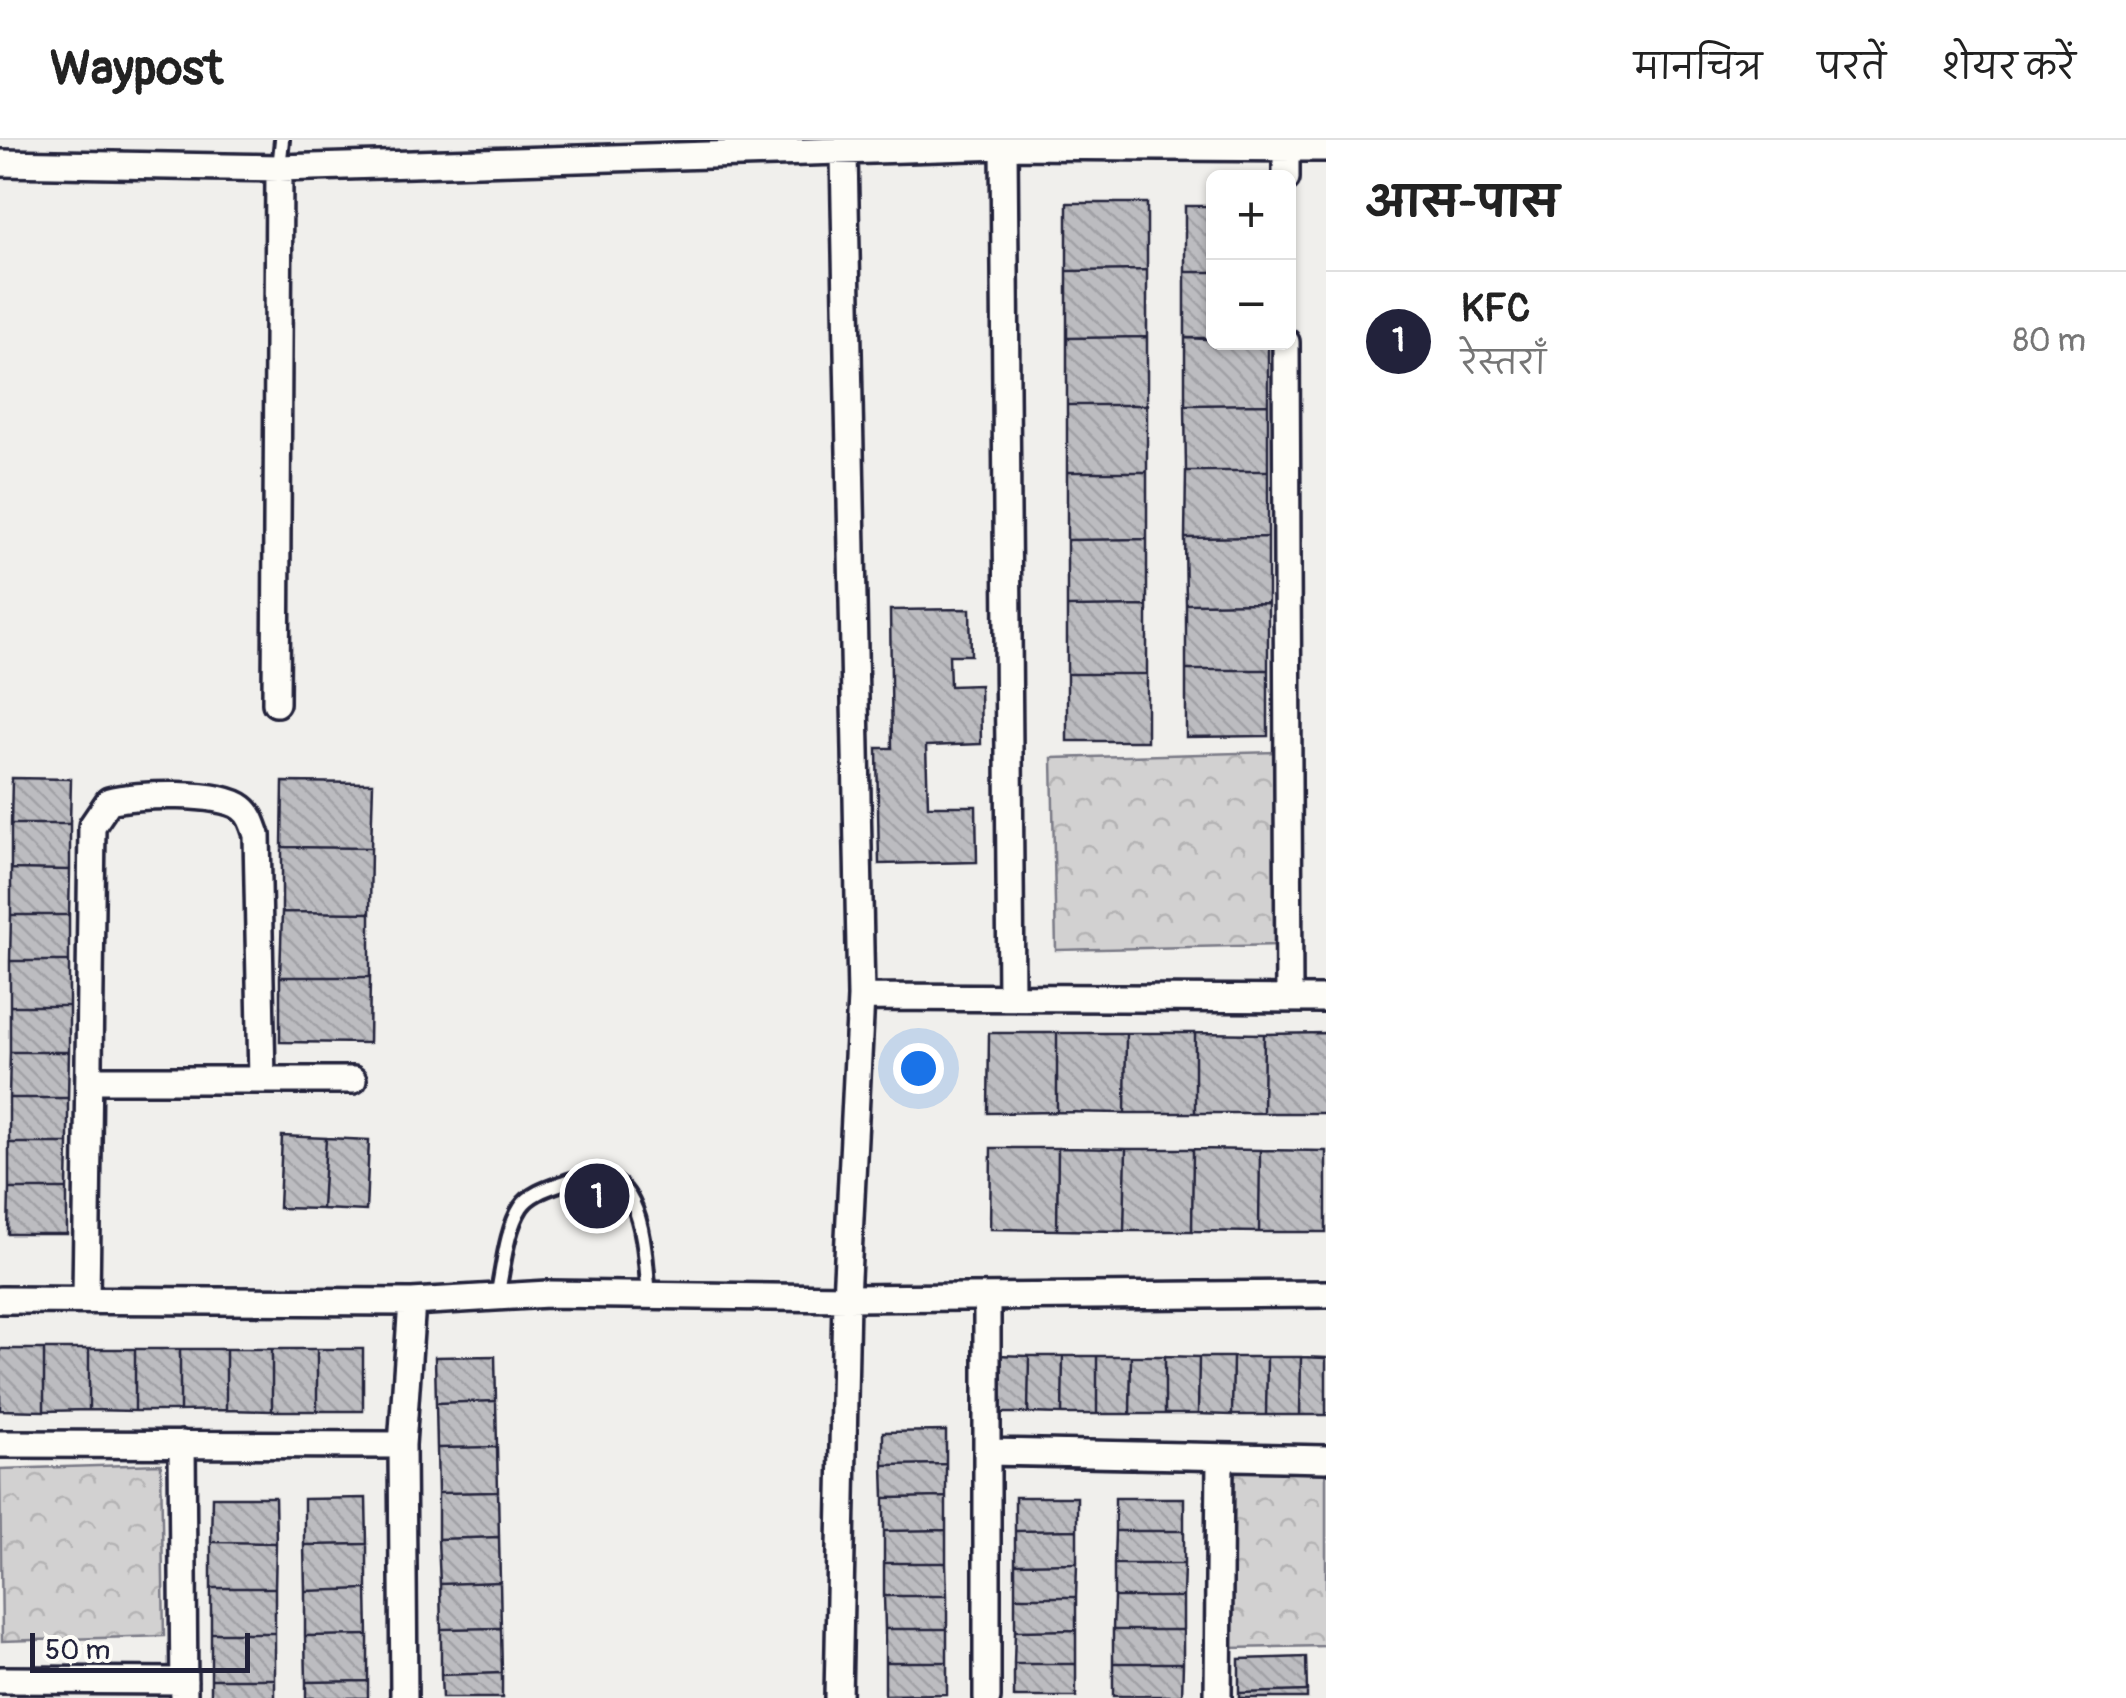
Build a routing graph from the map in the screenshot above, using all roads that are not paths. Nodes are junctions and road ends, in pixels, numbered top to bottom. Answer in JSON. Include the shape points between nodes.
{"nodes":[{"id":1,"x":180,"y":140,"type":"edge"},
{"id":2,"x":282,"y":140,"type":"edge"},
{"id":3,"x":1004,"y":146,"type":"junction"},
{"id":4,"x":844,"y":147,"type":"edge"},
{"id":5,"x":1326,"y":148,"type":"edge"},
{"id":6,"x":1286,"y":150,"type":"junction"},
{"id":7,"x":0,"y":164,"type":"edge"},
{"id":8,"x":181,"y":166,"type":"junction"},
{"id":9,"x":279,"y":168,"type":"junction"},
{"id":10,"x":1286,"y":170,"type":"edge"},
{"id":11,"x":1286,"y":350,"type":"edge"},
{"id":12,"x":276,"y":703,"type":"dead end"},
{"id":13,"x":1011,"y":996,"type":"junction"},
{"id":14,"x":862,"y":997,"type":"junction"},
{"id":15,"x":1289,"y":999,"type":"junction"},
{"id":16,"x":1326,"y":999,"type":"edge"},
{"id":17,"x":92,"y":1080,"type":"junction"},
{"id":18,"x":262,"y":1080,"type":"junction"},
{"id":19,"x":353,"y":1080,"type":"dead end"},
{"id":20,"x":1326,"y":1294,"type":"edge"},
{"id":21,"x":649,"y":1296,"type":"junction"},
{"id":22,"x":987,"y":1297,"type":"junction"},
{"id":23,"x":497,"y":1298,"type":"junction"},
{"id":24,"x":846,"y":1298,"type":"junction"},
{"id":25,"x":0,"y":1300,"type":"edge"},
{"id":26,"x":86,"y":1300,"type":"junction"},
{"id":27,"x":412,"y":1302,"type":"junction"},
{"id":28,"x":0,"y":1444,"type":"edge"},
{"id":29,"x":182,"y":1444,"type":"junction"},
{"id":30,"x":402,"y":1445,"type":"junction"},
{"id":31,"x":987,"y":1452,"type":"junction"},
{"id":32,"x":1326,"y":1459,"type":"edge"},
{"id":33,"x":1220,"y":1460,"type":"junction"},
{"id":34,"x":0,"y":1680,"type":"edge"},
{"id":35,"x":184,"y":1690,"type":"edge"},
{"id":36,"x":404,"y":1698,"type":"edge"},
{"id":37,"x":838,"y":1698,"type":"edge"},
{"id":38,"x":987,"y":1698,"type":"edge"},
{"id":39,"x":1218,"y":1698,"type":"edge"}],
"edges":[{"from":1,"to":8,"type":"street"},
{"from":2,"to":9,"type":"lane"},
{"from":3,"to":4,"type":"street"},
{"from":3,"to":6,"type":"street"},
{"from":3,"to":13,"type":"street"},
{"from":4,"to":9,"type":"street"},
{"from":4,"to":14,"type":"street"},
{"from":5,"to":6,"type":"street"},
{"from":6,"to":10,"type":"street"},
{"from":7,"to":8,"type":"street"},
{"from":8,"to":9,"type":"street"},
{"from":9,"to":12,"type":"street"},
{"from":11,"to":15,"type":"street"},
{"from":13,"to":14,"type":"street"},
{"from":13,"to":15,"type":"street"},
{"from":14,"to":24,"type":"street"},
{"from":15,"to":16,"type":"street"},
{"from":17,"to":18,"type":"street"},
{"from":17,"to":18,"type":"street","via":[[92,826],[109,801],[142,797],[216,798],[239,805],[251,818],[257,835]]},
{"from":17,"to":26,"type":"street"},
{"from":18,"to":19,"type":"street"},
{"from":20,"to":22,"type":"street"},
{"from":21,"to":23,"type":"street"},
{"from":21,"to":23,"type":"lane","via":[[632,1196],[614,1180],[578,1178],[540,1191],[522,1206]]},
{"from":21,"to":24,"type":"street"},
{"from":22,"to":24,"type":"street"},
{"from":22,"to":31,"type":"street"},
{"from":23,"to":27,"type":"street"},
{"from":24,"to":37,"type":"street"},
{"from":25,"to":26,"type":"street"},
{"from":26,"to":27,"type":"street"},
{"from":27,"to":30,"type":"street"},
{"from":28,"to":29,"type":"street"},
{"from":29,"to":30,"type":"street"},
{"from":29,"to":35,"type":"street"},
{"from":30,"to":36,"type":"street"},
{"from":31,"to":33,"type":"street"},
{"from":31,"to":38,"type":"street"},
{"from":32,"to":33,"type":"street"},
{"from":33,"to":39,"type":"street"},
{"from":34,"to":35,"type":"street"}]}
